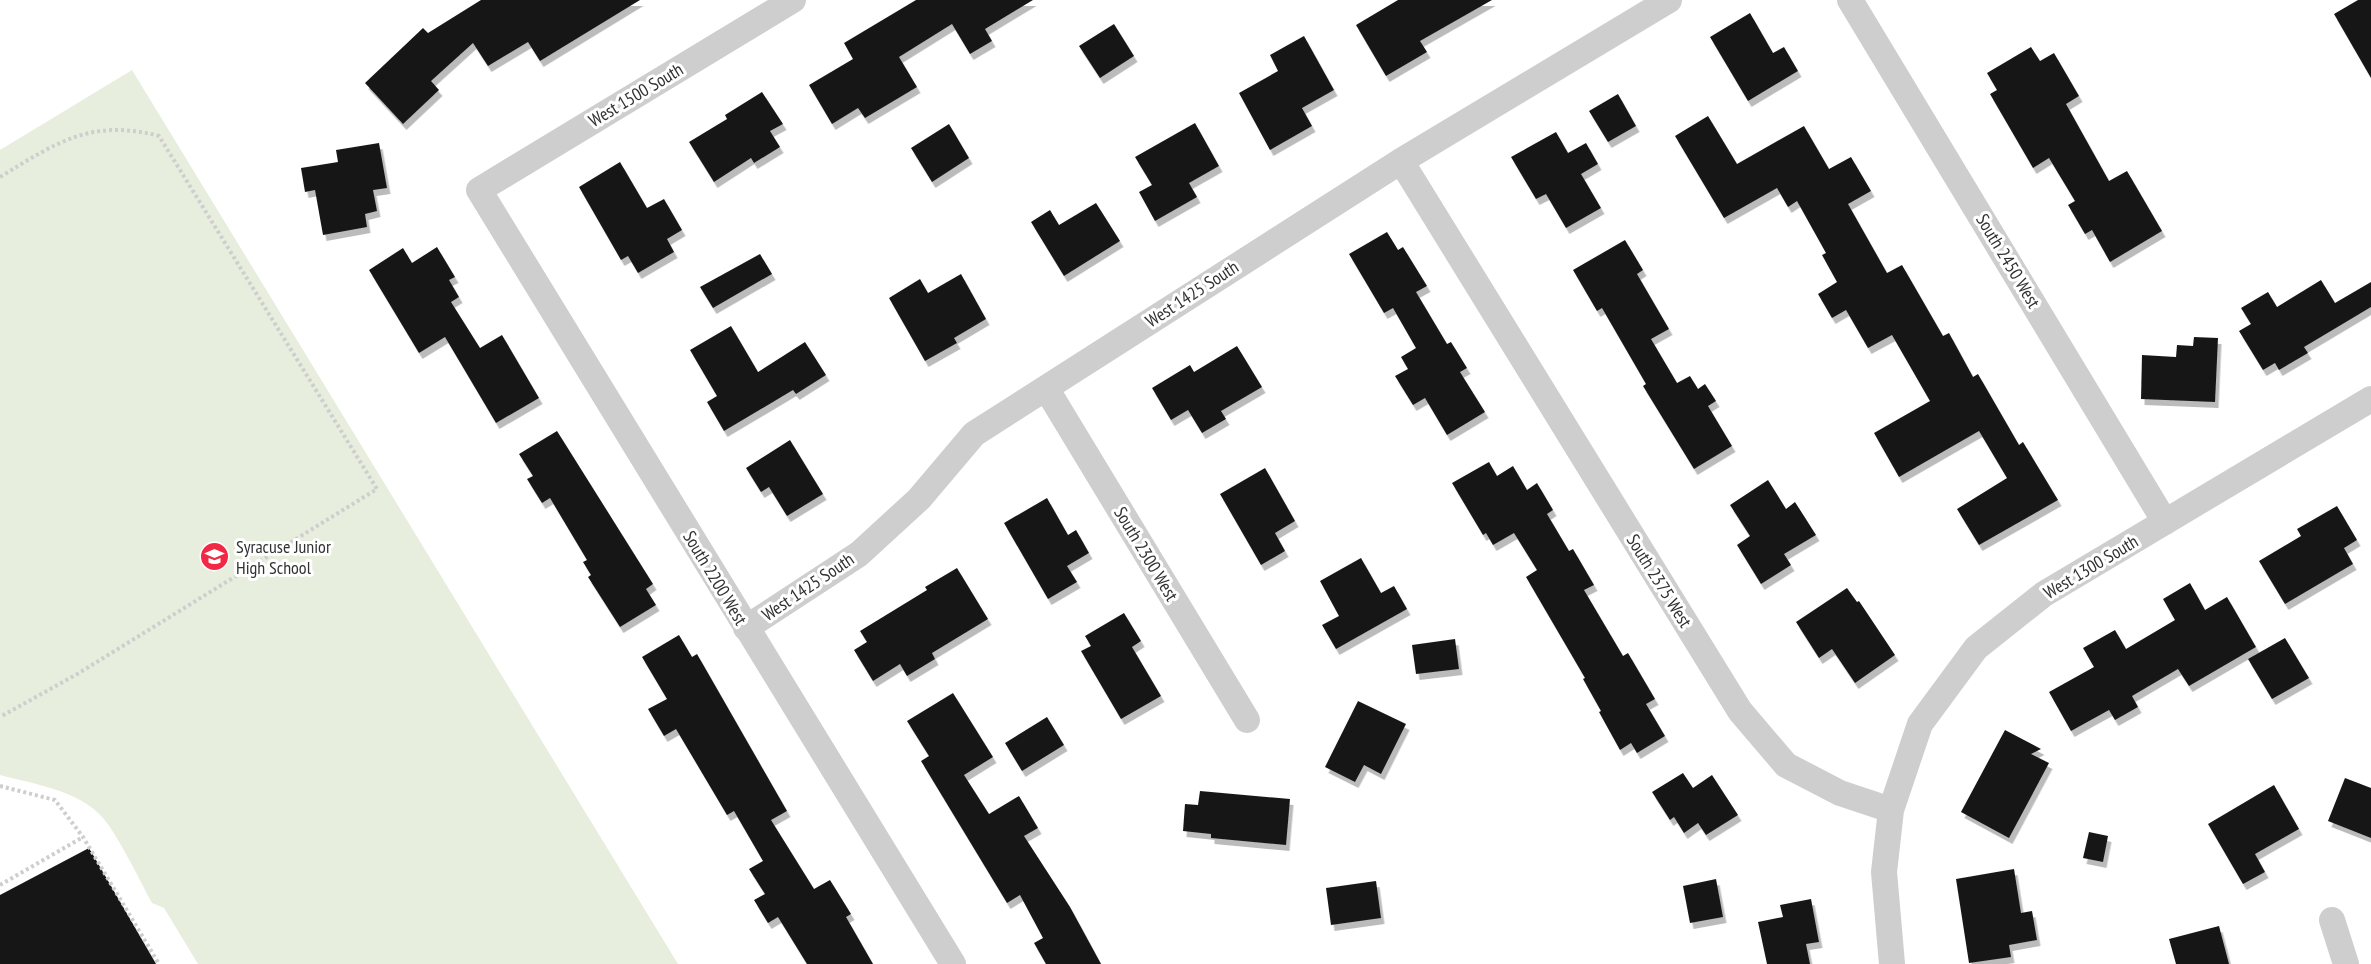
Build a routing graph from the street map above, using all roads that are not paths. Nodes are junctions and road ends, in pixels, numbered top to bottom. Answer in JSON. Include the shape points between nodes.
{"nodes":[{"id":1,"x":793,"y":0,"type":"edge"},
{"id":2,"x":1669,"y":0,"type":"edge"},
{"id":3,"x":1850,"y":0,"type":"edge"},
{"id":4,"x":1401,"y":161,"type":"junction"},
{"id":5,"x":479,"y":190,"type":"joint"},
{"id":6,"x":1046,"y":388,"type":"junction"},
{"id":7,"x":2371,"y":399,"type":"edge"},
{"id":8,"x":2165,"y":522,"type":"junction"},
{"id":9,"x":746,"y":628,"type":"junction"},
{"id":10,"x":1247,"y":720,"type":"dead end"},
{"id":11,"x":1891,"y":810,"type":"junction"},
{"id":12,"x":2332,"y":920,"type":"dead end"},
{"id":13,"x":953,"y":964,"type":"edge"},
{"id":14,"x":1892,"y":964,"type":"edge"},
{"id":15,"x":2346,"y":964,"type":"edge"}],
"edges":[{"from":1,"to":5,"type":"street","name":"West 1500 South"},
{"from":2,"to":4,"type":"street","name":"West 1425 South"},
{"from":3,"to":8,"type":"street","name":"South 2450 West"},
{"from":4,"to":6,"type":"street","name":"West 1425 South"},
{"from":4,"to":11,"type":"street","name":"South 2375 West","via":[[1740,711],[1786,765],[1840,794]]},
{"from":5,"to":9,"type":"street","name":"South 2200 West"},
{"from":6,"to":9,"type":"street","name":"West 1425 South","via":[[974,434],[918,499],[858,554]]},
{"from":6,"to":10,"type":"street","name":"South 2300 West"},
{"from":7,"to":8,"type":"street","name":"West 1300 South"},
{"from":8,"to":11,"type":"street","name":"West 1300 South","via":[[2044,594],[1976,648],[1920,724]]},
{"from":9,"to":13,"type":"street","name":"South 2200 West"},
{"from":11,"to":14,"type":"street","via":[[1884,872]]},
{"from":12,"to":15,"type":"street"}]}
